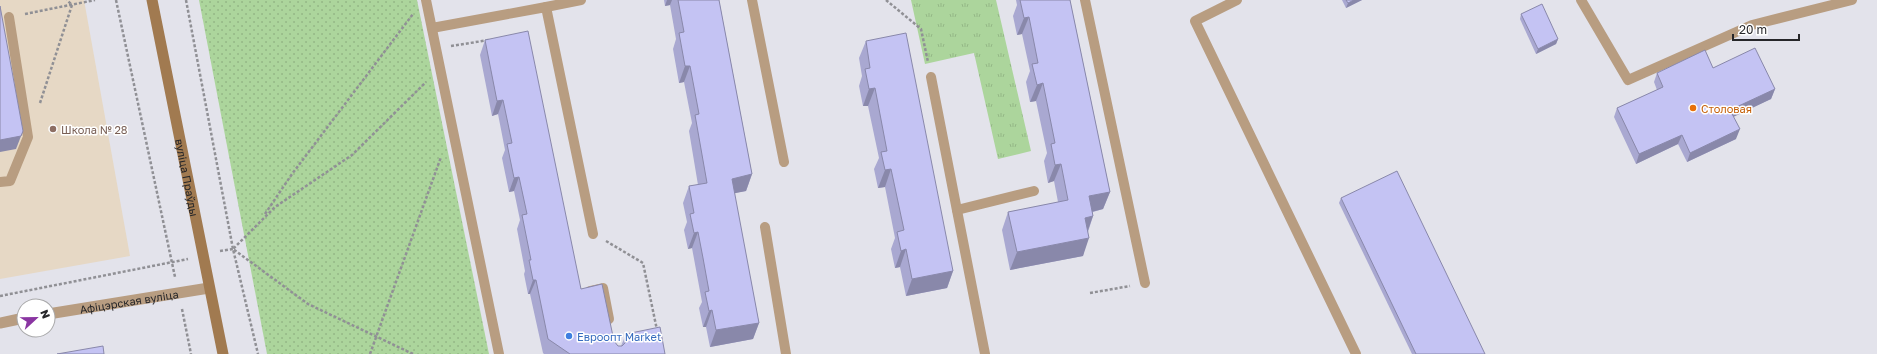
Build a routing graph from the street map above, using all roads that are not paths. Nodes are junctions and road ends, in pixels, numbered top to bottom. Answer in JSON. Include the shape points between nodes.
{"nodes":[{"id":1,"x":152,"y":0,"type":"edge"},
{"id":2,"x":426,"y":0,"type":"edge"},
{"id":3,"x":581,"y":0,"type":"edge"},
{"id":4,"x":752,"y":0,"type":"edge"},
{"id":5,"x":1085,"y":0,"type":"edge"},
{"id":6,"x":1237,"y":0,"type":"edge"},
{"id":7,"x":1581,"y":0,"type":"edge"},
{"id":8,"x":1852,"y":0,"type":"edge"},
{"id":9,"x":546,"y":7,"type":"junction"},
{"id":10,"x":9,"y":17,"type":"road end"},
{"id":11,"x":432,"y":28,"type":"junction"},
{"id":12,"x":931,"y":77,"type":"road end"},
{"id":13,"x":784,"y":162,"type":"dead end"},
{"id":14,"x":0,"y":182,"type":"edge"},
{"id":15,"x":1034,"y":191,"type":"dead end"},
{"id":16,"x":957,"y":210,"type":"junction"},
{"id":17,"x":765,"y":227,"type":"dead end"},
{"id":18,"x":593,"y":234,"type":"dead end"},
{"id":19,"x":1145,"y":283,"type":"dead end"},
{"id":20,"x":209,"y":288,"type":"junction"},
{"id":21,"x":581,"y":292,"type":"edge"},
{"id":22,"x":56,"y":313,"type":"edge"},
{"id":23,"x":16,"y":319,"type":"edge"},
{"id":24,"x":0,"y":322,"type":"edge"},
{"id":25,"x":611,"y":332,"type":"edge"},
{"id":26,"x":223,"y":354,"type":"edge"},
{"id":27,"x":499,"y":354,"type":"edge"},
{"id":28,"x":786,"y":354,"type":"edge"},
{"id":29,"x":985,"y":354,"type":"edge"},
{"id":30,"x":1356,"y":354,"type":"edge"}],
"edges":[{"from":1,"to":20,"type":"main road","name":"вуліца Праўды"},
{"from":2,"to":11,"type":"lane"},
{"from":3,"to":9,"type":"lane"},
{"from":4,"to":13,"type":"lane"},
{"from":5,"to":19,"type":"lane"},
{"from":6,"to":30,"type":"lane","via":[[1195,21]]},
{"from":7,"to":8,"type":"lane","via":[[1628,80],[1752,25]]},
{"from":9,"to":11,"type":"lane"},
{"from":9,"to":18,"type":"lane"},
{"from":10,"to":14,"type":"lane","via":[[28,137],[10,180]]},
{"from":11,"to":27,"type":"lane"},
{"from":12,"to":16,"type":"lane"},
{"from":15,"to":16,"type":"lane"},
{"from":16,"to":29,"type":"lane"},
{"from":17,"to":28,"type":"lane"},
{"from":20,"to":22,"type":"street","name":"Афіцэрская вуліца"},
{"from":20,"to":26,"type":"main road","name":"вуліца Праўды"},
{"from":21,"to":25,"type":"lane","via":[[603,288]]},
{"from":23,"to":24,"type":"street"}]}
